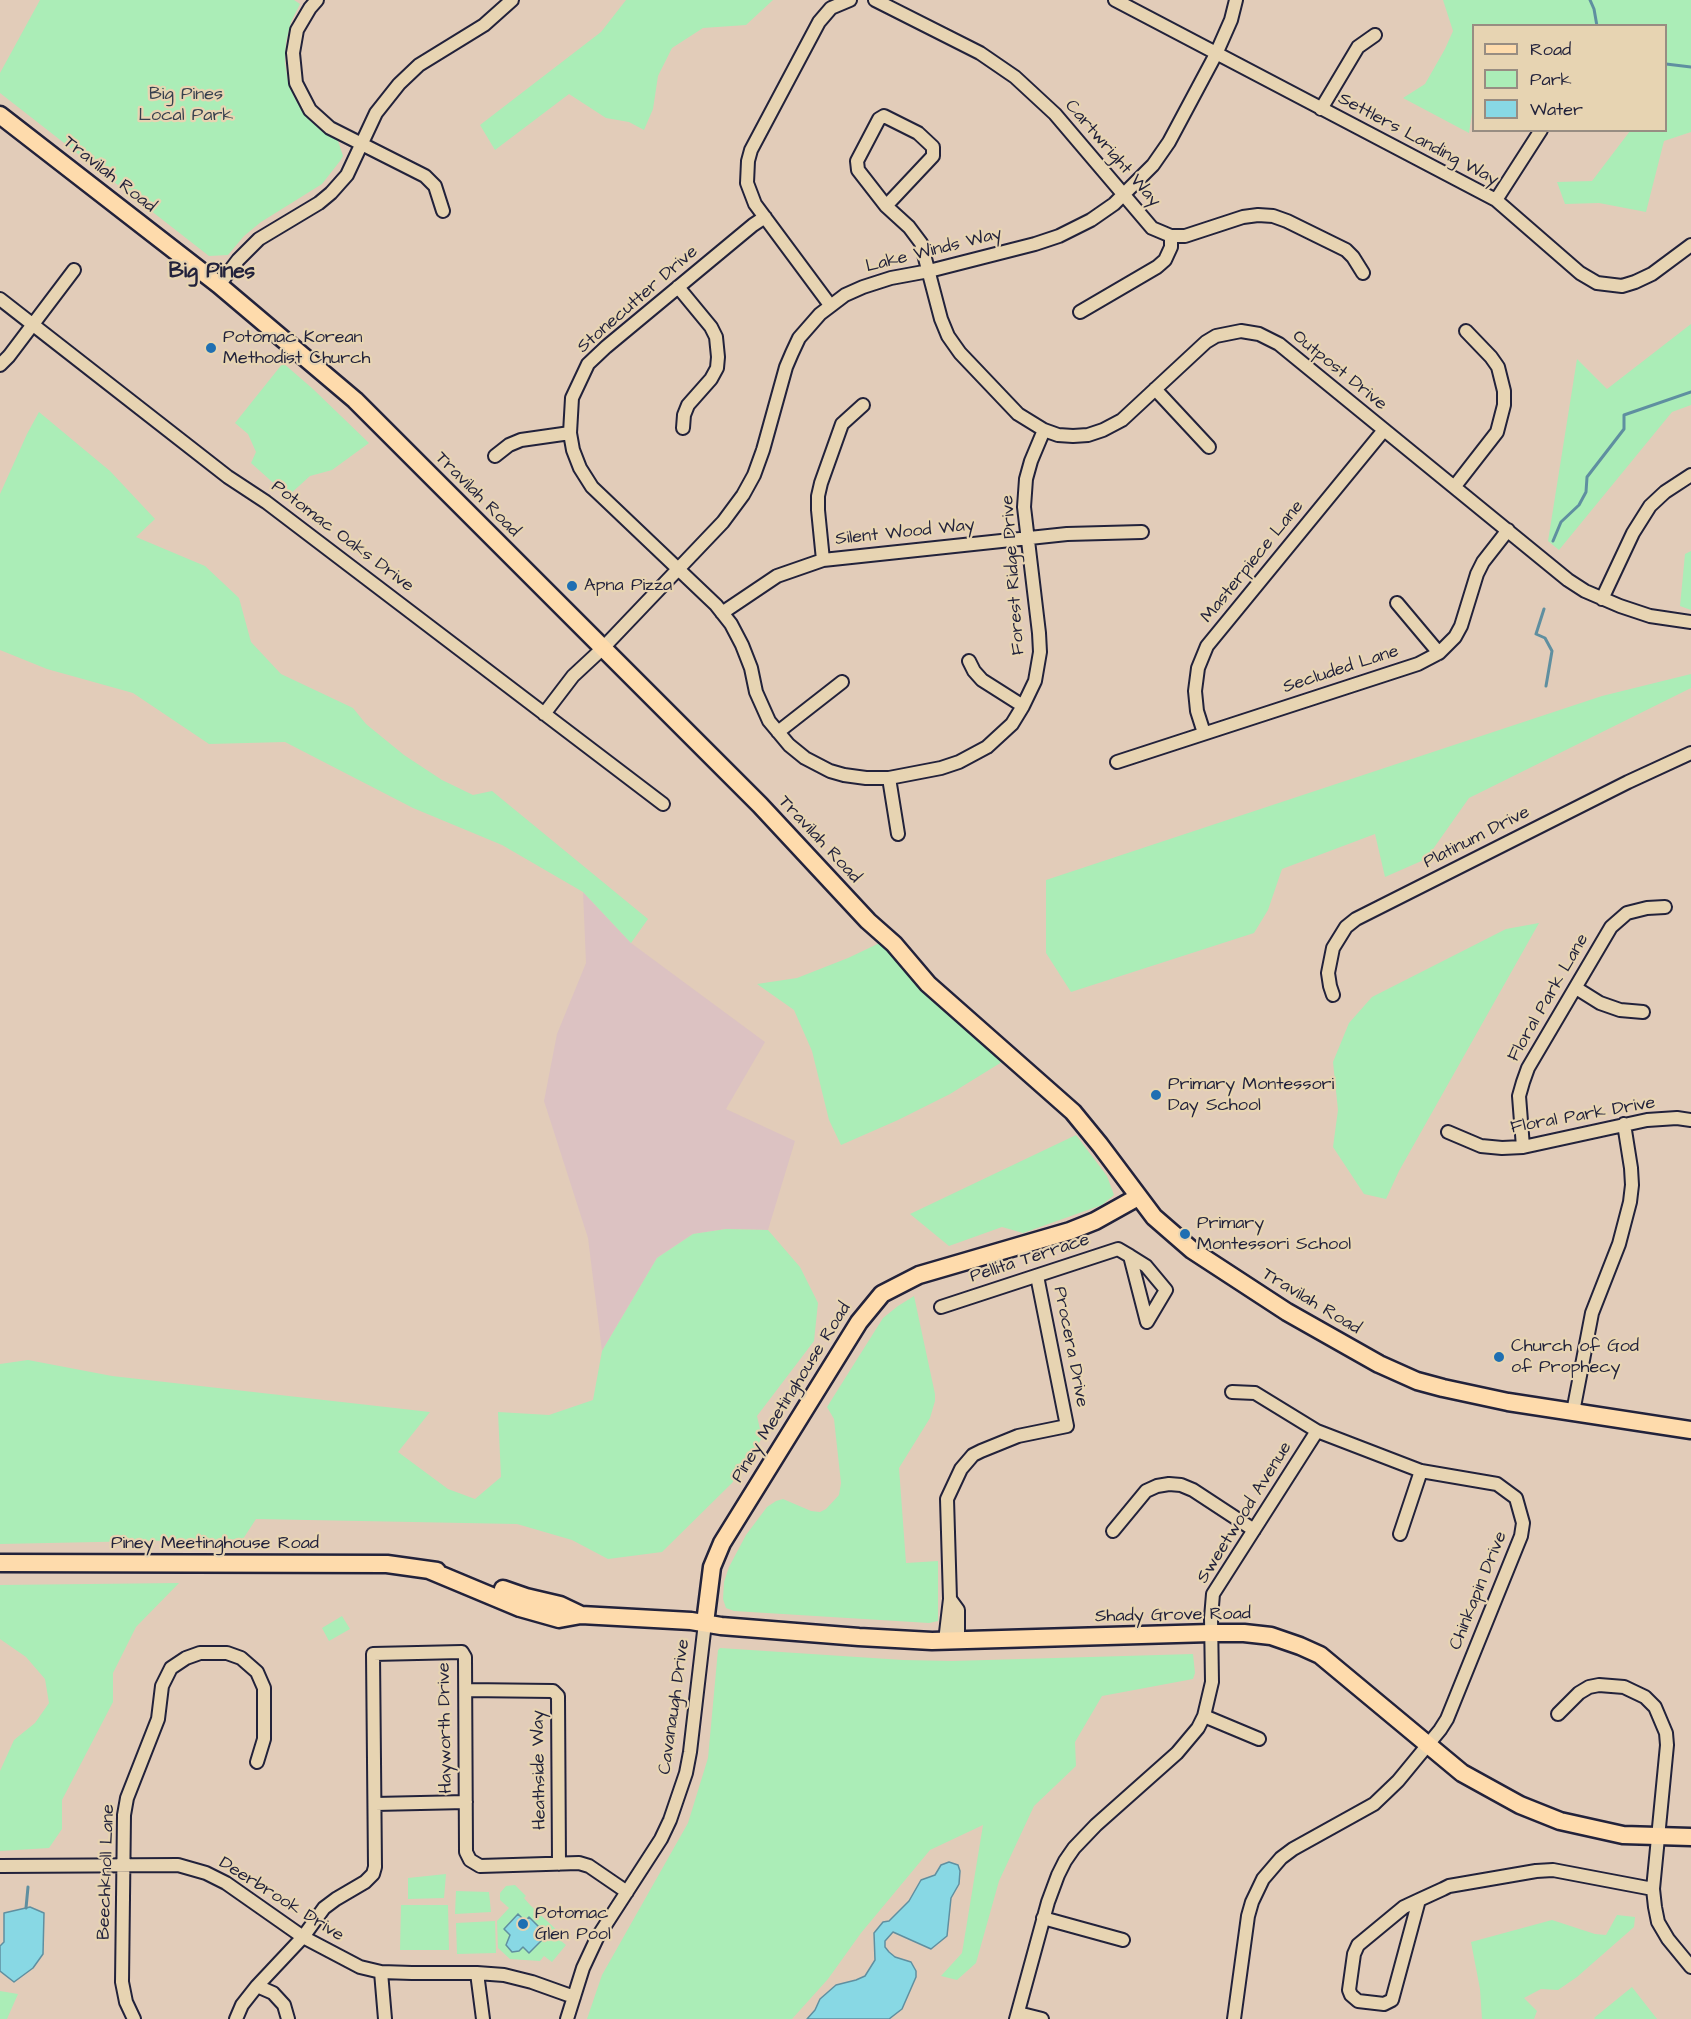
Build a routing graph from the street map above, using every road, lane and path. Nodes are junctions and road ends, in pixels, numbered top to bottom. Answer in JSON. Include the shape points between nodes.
{"nodes":[{"id":1,"x":317,"y":0,"type":"edge"},
{"id":2,"x":512,"y":0,"type":"edge"},
{"id":3,"x":850,"y":0,"type":"edge"},
{"id":4,"x":875,"y":0,"type":"edge"},
{"id":5,"x":1115,"y":0,"type":"edge"},
{"id":6,"x":1236,"y":0,"type":"edge"},
{"id":7,"x":1375,"y":35,"type":"dead end"},
{"id":8,"x":1216,"y":54,"type":"junction"},
{"id":9,"x":1321,"y":110,"type":"junction"},
{"id":10,"x":0,"y":115,"type":"edge"},
{"id":11,"x":1540,"y":132,"type":"edge"},
{"id":12,"x":363,"y":144,"type":"junction"},
{"id":13,"x":1124,"y":195,"type":"junction"},
{"id":14,"x":1496,"y":200,"type":"junction"},
{"id":15,"x":886,"y":206,"type":"junction"},
{"id":16,"x":443,"y":210,"type":"dead end"},
{"id":17,"x":765,"y":217,"type":"junction"},
{"id":18,"x":1171,"y":236,"type":"junction"},
{"id":19,"x":1691,"y":245,"type":"edge"},
{"id":20,"x":74,"y":270,"type":"dead end"},
{"id":21,"x":929,"y":271,"type":"junction"},
{"id":22,"x":1363,"y":273,"type":"dead end"},
{"id":23,"x":219,"y":285,"type":"junction"},
{"id":24,"x":678,"y":287,"type":"junction"},
{"id":25,"x":0,"y":298,"type":"edge"},
{"id":26,"x":830,"y":305,"type":"junction"},
{"id":27,"x":1080,"y":312,"type":"dead end"},
{"id":28,"x":32,"y":324,"type":"junction"},
{"id":29,"x":1466,"y":331,"type":"dead end"},
{"id":30,"x":0,"y":365,"type":"edge"},
{"id":31,"x":1155,"y":389,"type":"junction"},
{"id":32,"x":863,"y":405,"type":"dead end"},
{"id":33,"x":683,"y":428,"type":"dead end"},
{"id":34,"x":1044,"y":430,"type":"junction"},
{"id":35,"x":1384,"y":430,"type":"junction"},
{"id":36,"x":570,"y":433,"type":"junction"},
{"id":37,"x":1209,"y":447,"type":"dead end"},
{"id":38,"x":495,"y":456,"type":"dead end"},
{"id":39,"x":1691,"y":475,"type":"edge"},
{"id":40,"x":1455,"y":486,"type":"junction"},
{"id":41,"x":1508,"y":530,"type":"junction"},
{"id":42,"x":1142,"y":532,"type":"dead end"},
{"id":43,"x":1028,"y":539,"type":"junction"},
{"id":44,"x":823,"y":560,"type":"junction"},
{"id":45,"x":678,"y":570,"type":"junction"},
{"id":46,"x":1602,"y":599,"type":"junction"},
{"id":47,"x":1397,"y":603,"type":"dead end"},
{"id":48,"x":722,"y":613,"type":"junction"},
{"id":49,"x":1691,"y":622,"type":"edge"},
{"id":50,"x":602,"y":649,"type":"junction"},
{"id":51,"x":1439,"y":653,"type":"junction"},
{"id":52,"x":969,"y":661,"type":"dead end"},
{"id":53,"x":842,"y":682,"type":"dead end"},
{"id":54,"x":1023,"y":706,"type":"junction"},
{"id":55,"x":544,"y":714,"type":"junction"},
{"id":56,"x":778,"y":732,"type":"junction"},
{"id":57,"x":1204,"y":733,"type":"junction"},
{"id":58,"x":1691,"y":753,"type":"edge"},
{"id":59,"x":1116,"y":762,"type":"dead end"},
{"id":60,"x":889,"y":778,"type":"junction"},
{"id":61,"x":663,"y":804,"type":"dead end"},
{"id":62,"x":898,"y":834,"type":"dead end"},
{"id":63,"x":1665,"y":907,"type":"dead end"},
{"id":64,"x":1576,"y":988,"type":"junction"},
{"id":65,"x":1333,"y":995,"type":"dead end"},
{"id":66,"x":1643,"y":1012,"type":"dead end"},
{"id":67,"x":1691,"y":1120,"type":"edge"},
{"id":68,"x":1624,"y":1124,"type":"junction"},
{"id":69,"x":1448,"y":1132,"type":"dead end"},
{"id":70,"x":1523,"y":1147,"type":"junction"},
{"id":71,"x":1138,"y":1197,"type":"junction"},
{"id":72,"x":1130,"y":1256,"type":"junction"},
{"id":73,"x":1037,"y":1276,"type":"junction"},
{"id":74,"x":941,"y":1307,"type":"dead end"},
{"id":75,"x":1232,"y":1392,"type":"dead end"},
{"id":76,"x":1574,"y":1412,"type":"junction"},
{"id":77,"x":1691,"y":1430,"type":"edge"},
{"id":78,"x":1317,"y":1431,"type":"junction"},
{"id":79,"x":1421,"y":1471,"type":"junction"},
{"id":80,"x":1254,"y":1530,"type":"junction"},
{"id":81,"x":1113,"y":1531,"type":"dead end"},
{"id":82,"x":1400,"y":1534,"type":"dead end"},
{"id":83,"x":0,"y":1563,"type":"edge"},
{"id":84,"x":705,"y":1623,"type":"junction"},
{"id":85,"x":1211,"y":1633,"type":"junction"},
{"id":86,"x":952,"y":1641,"type":"junction"},
{"id":87,"x":466,"y":1690,"type":"junction"},
{"id":88,"x":1558,"y":1714,"type":"dead end"},
{"id":89,"x":1204,"y":1716,"type":"junction"},
{"id":90,"x":1259,"y":1739,"type":"dead end"},
{"id":91,"x":1428,"y":1745,"type":"junction"},
{"id":92,"x":257,"y":1762,"type":"dead end"},
{"id":93,"x":466,"y":1802,"type":"junction"},
{"id":94,"x":375,"y":1804,"type":"junction"},
{"id":95,"x":1660,"y":1836,"type":"junction"},
{"id":96,"x":1691,"y":1838,"type":"edge"},
{"id":97,"x":123,"y":1864,"type":"junction"},
{"id":98,"x":559,"y":1864,"type":"junction"},
{"id":99,"x":0,"y":1866,"type":"edge"},
{"id":100,"x":1653,"y":1889,"type":"junction"},
{"id":101,"x":627,"y":1892,"type":"junction"},
{"id":102,"x":1419,"y":1900,"type":"junction"},
{"id":103,"x":1044,"y":1918,"type":"junction"},
{"id":104,"x":303,"y":1937,"type":"junction"},
{"id":105,"x":1124,"y":1940,"type":"dead end"},
{"id":106,"x":1691,"y":1967,"type":"edge"},
{"id":107,"x":381,"y":1972,"type":"junction"},
{"id":108,"x":477,"y":1973,"type":"junction"},
{"id":109,"x":257,"y":1986,"type":"junction"},
{"id":110,"x":573,"y":1997,"type":"junction"},
{"id":111,"x":1017,"y":2016,"type":"edge"},
{"id":112,"x":134,"y":2019,"type":"edge"},
{"id":113,"x":236,"y":2019,"type":"edge"},
{"id":114,"x":288,"y":2019,"type":"edge"},
{"id":115,"x":385,"y":2019,"type":"edge"},
{"id":116,"x":483,"y":2019,"type":"edge"},
{"id":117,"x":567,"y":2019,"type":"edge"},
{"id":118,"x":1042,"y":2019,"type":"edge"},
{"id":119,"x":1234,"y":2019,"type":"edge"}],
"edges":[{"from":1,"to":12,"type":"street","via":[[297,30],[292,53],[296,83],[310,110],[330,128]]},
{"from":2,"to":12,"type":"street","via":[[484,25],[419,65],[399,84],[376,113]]},
{"from":3,"to":17,"type":"street","via":[[831,8],[819,22],[751,150],[747,183]]},
{"from":4,"to":13,"type":"street","name":"Cartwright Way","via":[[980,53],[1015,77],[1055,114]]},
{"from":5,"to":8,"type":"street","name":"Settlers Landing Way"},
{"from":6,"to":8,"type":"street","name":"Lake Winds Way"},
{"from":7,"to":9,"type":"street","via":[[1346,64]]},
{"from":8,"to":9,"type":"street","name":"Settlers Landing Way"},
{"from":8,"to":13,"type":"street","name":"Lake Winds Way","via":[[1169,142]]},
{"from":9,"to":14,"type":"street","name":"Settlers Landing Way"},
{"from":10,"to":23,"type":"main road","name":"Travilah Road"},
{"from":11,"to":14,"type":"street"},
{"from":12,"to":16,"type":"street","via":[[425,176],[435,186]]},
{"from":12,"to":23,"type":"street","via":[[347,175],[332,193],[259,239]]},
{"from":13,"to":18,"type":"street","name":"Cartwright Way","via":[[1152,228]]},
{"from":13,"to":21,"type":"street","name":"Lake Winds Way","via":[[1091,220],[1059,236]]},
{"from":14,"to":19,"type":"street","name":"Settlers Landing Way","via":[[1597,283],[1622,286],[1635,282]]},
{"from":15,"to":15,"type":"street","name":"Outpost Drive","via":[[858,170],[857,161],[884,116],[918,133],[933,147],[933,156]]},
{"from":15,"to":21,"type":"street","name":"Outpost Drive","via":[[921,243]]},
{"from":17,"to":24,"type":"street","name":"Stonecutter Drive"},
{"from":17,"to":26,"type":"street"},
{"from":18,"to":22,"type":"street","via":[[1185,236],[1243,217],[1273,216],[1346,250]]},
{"from":18,"to":27,"type":"street","via":[[1171,247],[1157,267]]},
{"from":20,"to":28,"type":"street"},
{"from":21,"to":26,"type":"street","name":"Lake Winds Way","via":[[863,287]]},
{"from":21,"to":34,"type":"street","name":"Outpost Drive","via":[[941,319],[960,353],[1018,414]]},
{"from":23,"to":50,"type":"main road","name":"Travilah Road","via":[[355,400]]},
{"from":24,"to":33,"type":"street","via":[[711,327],[718,357],[711,379],[688,405]]},
{"from":24,"to":36,"type":"street","name":"Stonecutter Drive","via":[[588,364],[572,398]]},
{"from":25,"to":28,"type":"street","name":"Potomac Oaks Drive"},
{"from":26,"to":45,"type":"street","name":"Lake Winds Way","via":[[809,325],[792,353],[763,450],[743,495]]},
{"from":28,"to":30,"type":"street"},
{"from":28,"to":55,"type":"street","name":"Potomac Oaks Drive"},
{"from":29,"to":40,"type":"street","via":[[1497,367],[1504,405],[1497,432]]},
{"from":31,"to":34,"type":"street","name":"Outpost Drive","via":[[1122,420],[1103,430],[1073,436]]},
{"from":31,"to":35,"type":"street","name":"Outpost Drive","via":[[1216,336],[1241,331],[1259,334],[1279,344]]},
{"from":31,"to":37,"type":"street"},
{"from":32,"to":44,"type":"street","via":[[843,423],[821,483],[818,510]]},
{"from":34,"to":43,"type":"street","name":"Forest Ridge Drive","via":[[1026,479]]},
{"from":35,"to":40,"type":"street","name":"Outpost Drive"},
{"from":35,"to":57,"type":"street","name":"Masterpiece Lane","via":[[1207,646],[1198,668],[1195,691]]},
{"from":36,"to":38,"type":"street","via":[[521,440]]},
{"from":36,"to":45,"type":"street","name":"Stonecutter Drive","via":[[580,468],[592,487]]},
{"from":39,"to":46,"type":"street","via":[[1650,506],[1633,532]]},
{"from":40,"to":41,"type":"street","name":"Outpost Drive"},
{"from":41,"to":46,"type":"street","name":"Outpost Drive","via":[[1568,580]]},
{"from":41,"to":51,"type":"street","name":"Secluded Lane","via":[[1477,574],[1455,637]]},
{"from":42,"to":43,"type":"street","name":"Silent Wood Way"},
{"from":43,"to":44,"type":"street","name":"Silent Wood Way"},
{"from":43,"to":54,"type":"street","name":"Forest Ridge Drive","via":[[1040,652],[1035,681]]},
{"from":44,"to":48,"type":"street","name":"Silent Wood Way","via":[[777,576]]},
{"from":45,"to":48,"type":"street","name":"Forest Ridge Drive"},
{"from":45,"to":50,"type":"street","name":"Lake Winds Way"},
{"from":46,"to":49,"type":"street","name":"Outpost Drive","via":[[1650,616]]},
{"from":47,"to":51,"type":"street"},
{"from":48,"to":56,"type":"street","name":"Forest Ridge Drive","via":[[742,645],[762,708]]},
{"from":50,"to":55,"type":"street","name":"Lake Winds Way","via":[[573,676]]},
{"from":50,"to":71,"type":"main road","name":"Travilah Road","via":[[760,805],[928,984],[1073,1112]]},
{"from":51,"to":57,"type":"street","name":"Secluded Lane","via":[[1418,664]]},
{"from":52,"to":54,"type":"street","via":[[982,680]]},
{"from":53,"to":56,"type":"street"},
{"from":54,"to":60,"type":"street","name":"Forest Ridge Drive","via":[[999,738],[974,755],[941,768]]},
{"from":55,"to":61,"type":"street","name":"Potomac Oaks Drive"},
{"from":56,"to":60,"type":"street","name":"Forest Ridge Drive","via":[[805,758],[830,771]]},
{"from":57,"to":59,"type":"street","name":"Secluded Lane"},
{"from":58,"to":65,"type":"street","name":"Platinum Drive","via":[[1356,919],[1333,948],[1328,973]]},
{"from":60,"to":62,"type":"street"},
{"from":63,"to":64,"type":"street","name":"Floral Park Lane","via":[[1627,913],[1618,919]]},
{"from":64,"to":66,"type":"street","via":[[1600,1003]]},
{"from":64,"to":70,"type":"street","name":"Floral Park Lane","via":[[1523,1082]]},
{"from":67,"to":68,"type":"street","name":"Floral Park Drive","via":[[1667,1118]]},
{"from":68,"to":70,"type":"street","name":"Floral Park Drive"},
{"from":68,"to":76,"type":"street","via":[[1631,1168],[1630,1202],[1592,1313]]},
{"from":69,"to":70,"type":"street","name":"Floral Park Drive","via":[[1481,1146]]},
{"from":71,"to":76,"type":"main road","name":"Travilah Road","via":[[1154,1217],[1192,1250],[1287,1312],[1379,1365],[1443,1389]]},
{"from":71,"to":84,"type":"main road","name":"Piney Meetinghouse Road","via":[[1070,1231],[919,1275],[882,1294],[859,1322],[722,1544],[712,1567]]},
{"from":72,"to":72,"type":"street","via":[[1138,1289],[1147,1322],[1166,1290],[1146,1266]]},
{"from":72,"to":73,"type":"street","name":"Pellita Terrace","via":[[1118,1249]]},
{"from":73,"to":74,"type":"street","name":"Pellita Terrace"},
{"from":73,"to":86,"type":"street","name":"Procera Drive","via":[[1067,1426],[1018,1436],[981,1451],[961,1469],[946,1499],[950,1599],[958,1610]]},
{"from":75,"to":78,"type":"street","name":"Chinkapin Drive","via":[[1255,1393]]},
{"from":76,"to":77,"type":"main road","name":"Travilah Road"},
{"from":78,"to":79,"type":"street","name":"Chinkapin Drive"},
{"from":78,"to":80,"type":"street","name":"Sweetwood Avenue"},
{"from":79,"to":82,"type":"street"},
{"from":79,"to":91,"type":"street","name":"Chinkapin Drive","via":[[1497,1484],[1516,1498],[1523,1522],[1521,1536],[1447,1719]]},
{"from":80,"to":81,"type":"street","via":[[1193,1490],[1169,1484],[1146,1491]]},
{"from":80,"to":85,"type":"street","name":"Sweetwood Avenue","via":[[1214,1594]]},
{"from":83,"to":84,"type":"main road","name":"Piney Meetinghouse Road","via":[[387,1564],[429,1570],[520,1608],[559,1619],[581,1615]]},
{"from":84,"to":86,"type":"main road","name":"Shady Grove Road"},
{"from":84,"to":101,"type":"street","name":"Cavanaugh Drive","via":[[686,1773],[661,1839]]},
{"from":85,"to":86,"type":"main road","name":"Shady Grove Road"},
{"from":85,"to":89,"type":"street","name":"Sweetwood Avenue","via":[[1212,1682]]},
{"from":85,"to":91,"type":"main road","name":"Shady Grove Road","via":[[1271,1636],[1320,1655]]},
{"from":87,"to":93,"type":"street","name":"Hayworth Drive"},
{"from":87,"to":94,"type":"street","name":"Hayworth Drive","via":[[462,1653],[373,1654]]},
{"from":87,"to":98,"type":"street","name":"Heathside Way","via":[[553,1691],[558,1696]]},
{"from":88,"to":95,"type":"street","via":[[1579,1693],[1599,1685],[1624,1687],[1655,1707],[1666,1745]]},
{"from":89,"to":90,"type":"street"},
{"from":89,"to":103,"type":"street","name":"Sweetwood Avenue","via":[[1178,1753],[1074,1848],[1058,1875]]},
{"from":91,"to":95,"type":"main road","name":"Shady Grove Road","via":[[1462,1773],[1520,1805],[1560,1821],[1623,1835]]},
{"from":91,"to":119,"type":"street","name":"Chinkapin Drive","via":[[1374,1804],[1293,1849],[1263,1879],[1248,1916]]},
{"from":92,"to":97,"type":"street","name":"Beechknoll Lane","via":[[264,1739],[264,1688],[257,1672],[241,1658],[226,1653],[200,1653],[171,1668],[162,1686],[158,1719],[127,1798]]},
{"from":93,"to":94,"type":"street"},
{"from":93,"to":98,"type":"street","name":"Hayworth Drive","via":[[466,1852],[470,1860],[480,1866]]},
{"from":94,"to":104,"type":"street","name":"Hayworth Drive","via":[[373,1874],[324,1908]]},
{"from":95,"to":96,"type":"main road","name":"Shady Grove Road"},
{"from":95,"to":100,"type":"street"},
{"from":97,"to":99,"type":"street","name":"Deerbrook Drive"},
{"from":97,"to":104,"type":"street","name":"Deerbrook Drive","via":[[178,1865],[206,1873]]},
{"from":97,"to":112,"type":"street","name":"Beechknoll Lane","via":[[122,1982]]},
{"from":98,"to":101,"type":"street","name":"Hayworth Drive","via":[[589,1866]]},
{"from":100,"to":102,"type":"street","via":[[1544,1870],[1463,1882]]},
{"from":100,"to":106,"type":"street","via":[[1658,1922]]},
{"from":101,"to":110,"type":"street","name":"Cavanaugh Drive","via":[[597,1938]]},
{"from":102,"to":102,"type":"street","via":[[1400,1910],[1355,1949],[1349,1990],[1354,1999],[1384,2004],[1392,2000]]},
{"from":103,"to":105,"type":"street"},
{"from":103,"to":111,"type":"street","name":"Sweetwood Avenue"},
{"from":104,"to":107,"type":"street","name":"Deerbrook Drive","via":[[360,1967]]},
{"from":104,"to":109,"type":"street"},
{"from":107,"to":108,"type":"street","name":"Deerbrook Drive"},
{"from":107,"to":115,"type":"street"},
{"from":108,"to":110,"type":"street","name":"Deerbrook Drive","via":[[504,1975]]},
{"from":108,"to":116,"type":"street"},
{"from":109,"to":113,"type":"street"},
{"from":109,"to":114,"type":"street","via":[[273,1993],[284,2005]]},
{"from":110,"to":117,"type":"street","name":"Cavanaugh Drive"},
{"from":111,"to":118,"type":"street"}]}
